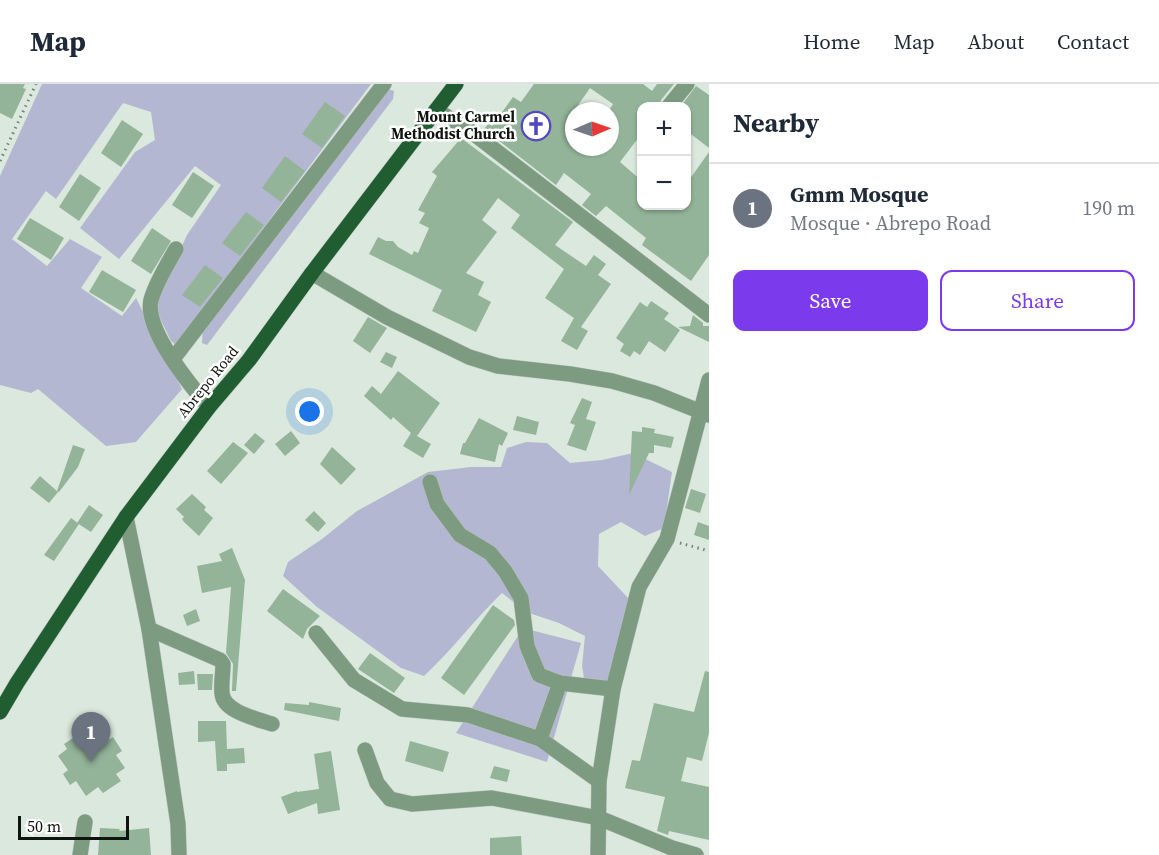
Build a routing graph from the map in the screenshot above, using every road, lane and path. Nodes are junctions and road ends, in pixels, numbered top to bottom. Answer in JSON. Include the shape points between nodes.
{"nodes":[{"id":1,"x":36,"y":84,"type":"edge"},
{"id":2,"x":384,"y":84,"type":"edge"},
{"id":3,"x":456,"y":84,"type":"edge"},
{"id":4,"x":687,"y":84,"type":"edge"},
{"id":5,"x":672,"y":102,"type":"edge"},
{"id":6,"x":436,"y":110,"type":"junction"},
{"id":7,"x":0,"y":161,"type":"edge"},
{"id":8,"x":176,"y":249,"type":"dead end"},
{"id":9,"x":312,"y":273,"type":"junction"},
{"id":10,"x":709,"y":315,"type":"edge"},
{"id":11,"x":173,"y":359,"type":"junction"},
{"id":12,"x":709,"y":380,"type":"edge"},
{"id":13,"x":209,"y":407,"type":"junction"},
{"id":14,"x":704,"y":413,"type":"edge"},
{"id":15,"x":430,"y":482,"type":"dead end"},
{"id":16,"x":126,"y":517,"type":"junction"},
{"id":17,"x":667,"y":539,"type":"junction"},
{"id":18,"x":709,"y":551,"type":"edge"},
{"id":19,"x":149,"y":629,"type":"junction"},
{"id":20,"x":316,"y":633,"type":"dead end"},
{"id":21,"x":560,"y":683,"type":"junction"},
{"id":22,"x":613,"y":689,"type":"junction"},
{"id":23,"x":0,"y":712,"type":"edge"},
{"id":24,"x":272,"y":724,"type":"dead end"},
{"id":25,"x":540,"y":739,"type":"junction"},
{"id":26,"x":365,"y":750,"type":"dead end"},
{"id":27,"x":599,"y":781,"type":"junction"},
{"id":28,"x":600,"y":818,"type":"junction"},
{"id":29,"x":85,"y":822,"type":"dead end"},
{"id":30,"x":80,"y":855,"type":"edge"},
{"id":31,"x":179,"y":855,"type":"edge"},
{"id":32,"x":598,"y":855,"type":"edge"},
{"id":33,"x":696,"y":855,"type":"edge"}],
"edges":[{"from":1,"to":7,"type":"path"},
{"from":2,"to":11,"type":"street"},
{"from":3,"to":6,"type":"main road","name":"Abrepo Road"},
{"from":4,"to":5,"type":"street"},
{"from":6,"to":9,"type":"main road","name":"Abrepo Road"},
{"from":6,"to":10,"type":"street","via":[[469,130]]},
{"from":8,"to":11,"type":"street","via":[[151,302],[151,319]]},
{"from":9,"to":13,"type":"main road","name":"Abrepo Road","via":[[249,360]]},
{"from":9,"to":14,"type":"street","via":[[387,317],[469,357],[498,366],[612,381]]},
{"from":11,"to":13,"type":"street"},
{"from":12,"to":14,"type":"street"},
{"from":13,"to":16,"type":"main road","name":"Abrepo Road"},
{"from":14,"to":17,"type":"street"},
{"from":15,"to":21,"type":"street","via":[[437,504],[460,535],[490,554],[505,571],[520,598],[527,646],[539,675]]},
{"from":16,"to":19,"type":"street"},
{"from":16,"to":23,"type":"main road","name":"Abrepo Road"},
{"from":17,"to":18,"type":"path"},
{"from":17,"to":22,"type":"street","via":[[639,587]]},
{"from":19,"to":24,"type":"street","via":[[219,660],[223,664],[225,702],[247,716]]},
{"from":19,"to":31,"type":"street","via":[[178,824]]},
{"from":20,"to":25,"type":"street","via":[[354,680],[402,709],[468,715]]},
{"from":21,"to":22,"type":"street"},
{"from":21,"to":25,"type":"street"},
{"from":22,"to":27,"type":"street"},
{"from":25,"to":27,"type":"street"},
{"from":26,"to":28,"type":"street","via":[[377,783],[390,799],[412,804],[492,798]]},
{"from":27,"to":28,"type":"street"},
{"from":28,"to":32,"type":"street"},
{"from":28,"to":33,"type":"street"},
{"from":29,"to":30,"type":"street"}]}
